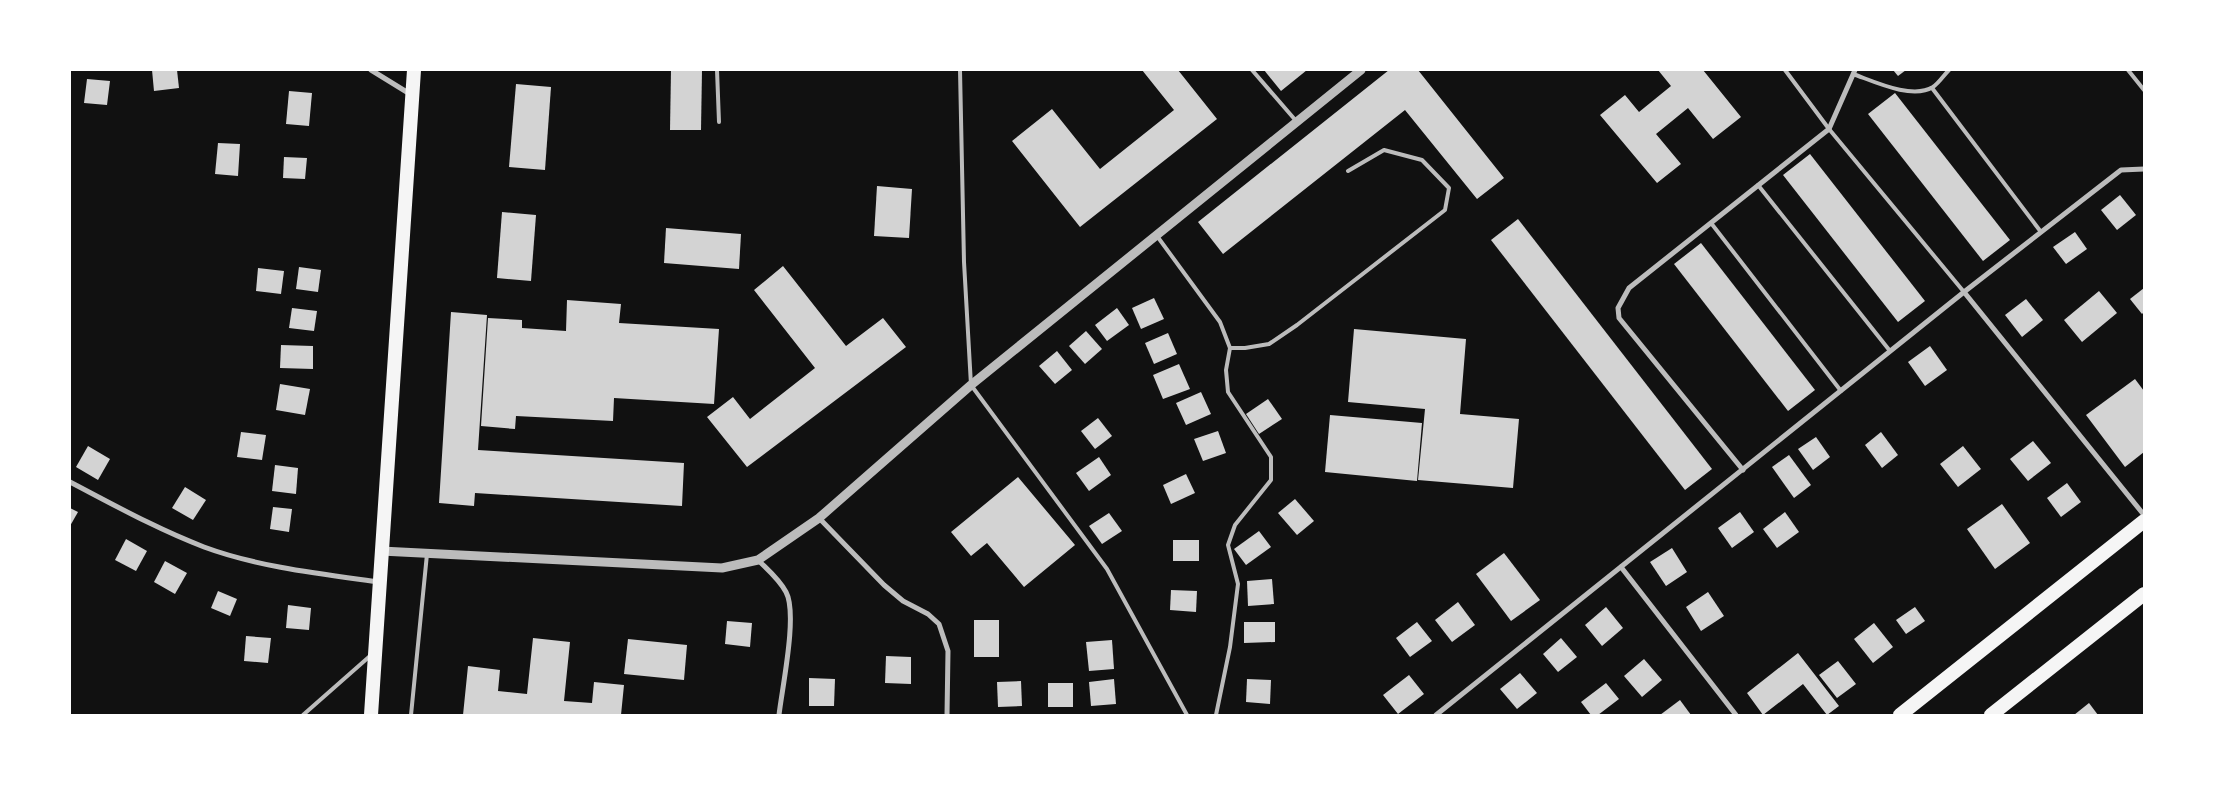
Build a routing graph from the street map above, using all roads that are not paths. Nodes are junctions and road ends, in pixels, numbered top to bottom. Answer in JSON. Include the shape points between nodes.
{"nodes":[{"id":1,"x":371,"y":70,"type":"edge"},
{"id":2,"x":414,"y":70,"type":"edge"},
{"id":3,"x":717,"y":70,"type":"edge"},
{"id":4,"x":960,"y":70,"type":"edge"},
{"id":5,"x":1252,"y":70,"type":"edge"},
{"id":6,"x":1361,"y":70,"type":"edge"},
{"id":7,"x":1785,"y":70,"type":"edge"},
{"id":8,"x":1949,"y":70,"type":"edge"},
{"id":9,"x":2128,"y":70,"type":"edge"},
{"id":10,"x":378,"y":72,"type":"edge"},
{"id":11,"x":1854,"y":72,"type":"edge"},
{"id":12,"x":1932,"y":88,"type":"junction"},
{"id":13,"x":2144,"y":90,"type":"edge"},
{"id":14,"x":412,"y":96,"type":"junction"},
{"id":15,"x":719,"y":122,"type":"dead end"},
{"id":16,"x":1297,"y":122,"type":"junction"},
{"id":17,"x":1829,"y":129,"type":"junction"},
{"id":18,"x":2144,"y":169,"type":"edge"},
{"id":19,"x":1348,"y":170,"type":"dead end"},
{"id":20,"x":1758,"y":186,"type":"junction"},
{"id":21,"x":1711,"y":223,"type":"junction"},
{"id":22,"x":2041,"y":232,"type":"junction"},
{"id":23,"x":1157,"y":236,"type":"junction"},
{"id":24,"x":1964,"y":292,"type":"junction"},
{"id":25,"x":1230,"y":348,"type":"junction"},
{"id":26,"x":1890,"y":351,"type":"junction"},
{"id":27,"x":971,"y":385,"type":"junction"},
{"id":28,"x":1841,"y":391,"type":"junction"},
{"id":29,"x":1743,"y":470,"type":"junction"},
{"id":30,"x":70,"y":482,"type":"edge"},
{"id":31,"x":2144,"y":516,"type":"edge"},
{"id":32,"x":819,"y":518,"type":"junction"},
{"id":33,"x":2144,"y":521,"type":"edge"},
{"id":34,"x":381,"y":551,"type":"junction"},
{"id":35,"x":427,"y":554,"type":"junction"},
{"id":36,"x":758,"y":560,"type":"junction"},
{"id":37,"x":1621,"y":567,"type":"junction"},
{"id":38,"x":379,"y":582,"type":"junction"},
{"id":39,"x":2144,"y":594,"type":"edge"},
{"id":40,"x":374,"y":653,"type":"junction"},
{"id":41,"x":303,"y":715,"type":"edge"},
{"id":42,"x":370,"y":715,"type":"edge"},
{"id":43,"x":411,"y":715,"type":"edge"},
{"id":44,"x":779,"y":715,"type":"edge"},
{"id":45,"x":947,"y":715,"type":"edge"},
{"id":46,"x":1187,"y":715,"type":"edge"},
{"id":47,"x":1216,"y":715,"type":"edge"},
{"id":48,"x":1436,"y":715,"type":"edge"},
{"id":49,"x":1736,"y":715,"type":"edge"},
{"id":50,"x":1900,"y":715,"type":"edge"},
{"id":51,"x":1991,"y":715,"type":"edge"}],
"edges":[{"from":1,"to":10,"type":"street"},
{"from":2,"to":14,"type":"highway"},
{"from":3,"to":15,"type":"lane"},
{"from":4,"to":27,"type":"lane","via":[[964,262]]},
{"from":5,"to":16,"type":"lane"},
{"from":6,"to":16,"type":"street"},
{"from":7,"to":17,"type":"lane"},
{"from":8,"to":12,"type":"lane"},
{"from":9,"to":13,"type":"lane"},
{"from":10,"to":14,"type":"street"},
{"from":11,"to":12,"type":"lane","via":[[1912,92]]},
{"from":11,"to":17,"type":"street"},
{"from":12,"to":22,"type":"lane"},
{"from":14,"to":34,"type":"highway"},
{"from":16,"to":23,"type":"street"},
{"from":17,"to":20,"type":"street"},
{"from":17,"to":24,"type":"lane"},
{"from":18,"to":22,"type":"street","via":[[2121,170]]},
{"from":19,"to":25,"type":"lane","via":[[1384,150],[1422,160],[1449,188],[1445,210],[1269,344]]},
{"from":20,"to":21,"type":"street"},
{"from":20,"to":26,"type":"lane"},
{"from":21,"to":28,"type":"lane"},
{"from":21,"to":29,"type":"street","via":[[1629,288],[1618,308],[1619,318]]},
{"from":22,"to":24,"type":"street"},
{"from":23,"to":25,"type":"lane","via":[[1220,322]]},
{"from":23,"to":27,"type":"street"},
{"from":24,"to":26,"type":"street"},
{"from":24,"to":31,"type":"street"},
{"from":25,"to":47,"type":"lane","via":[[1226,370],[1228,392],[1271,457],[1272,480],[1235,525],[1228,544],[1238,584],[1230,647]]},
{"from":26,"to":28,"type":"street"},
{"from":27,"to":32,"type":"street"},
{"from":27,"to":46,"type":"lane","via":[[1106,568]]},
{"from":28,"to":29,"type":"street"},
{"from":29,"to":37,"type":"street"},
{"from":30,"to":38,"type":"street","via":[[146,522],[205,547],[287,569]]},
{"from":32,"to":36,"type":"street"},
{"from":32,"to":45,"type":"street","via":[[884,585],[938,624],[948,650]]},
{"from":33,"to":50,"type":"highway"},
{"from":34,"to":35,"type":"street"},
{"from":34,"to":38,"type":"highway"},
{"from":35,"to":36,"type":"street","via":[[722,568]]},
{"from":35,"to":43,"type":"lane"},
{"from":36,"to":44,"type":"street","via":[[787,594],[790,613]]},
{"from":37,"to":48,"type":"street"},
{"from":37,"to":49,"type":"street"},
{"from":38,"to":40,"type":"highway"},
{"from":39,"to":51,"type":"highway"},
{"from":40,"to":41,"type":"lane"},
{"from":40,"to":42,"type":"highway"}]}
